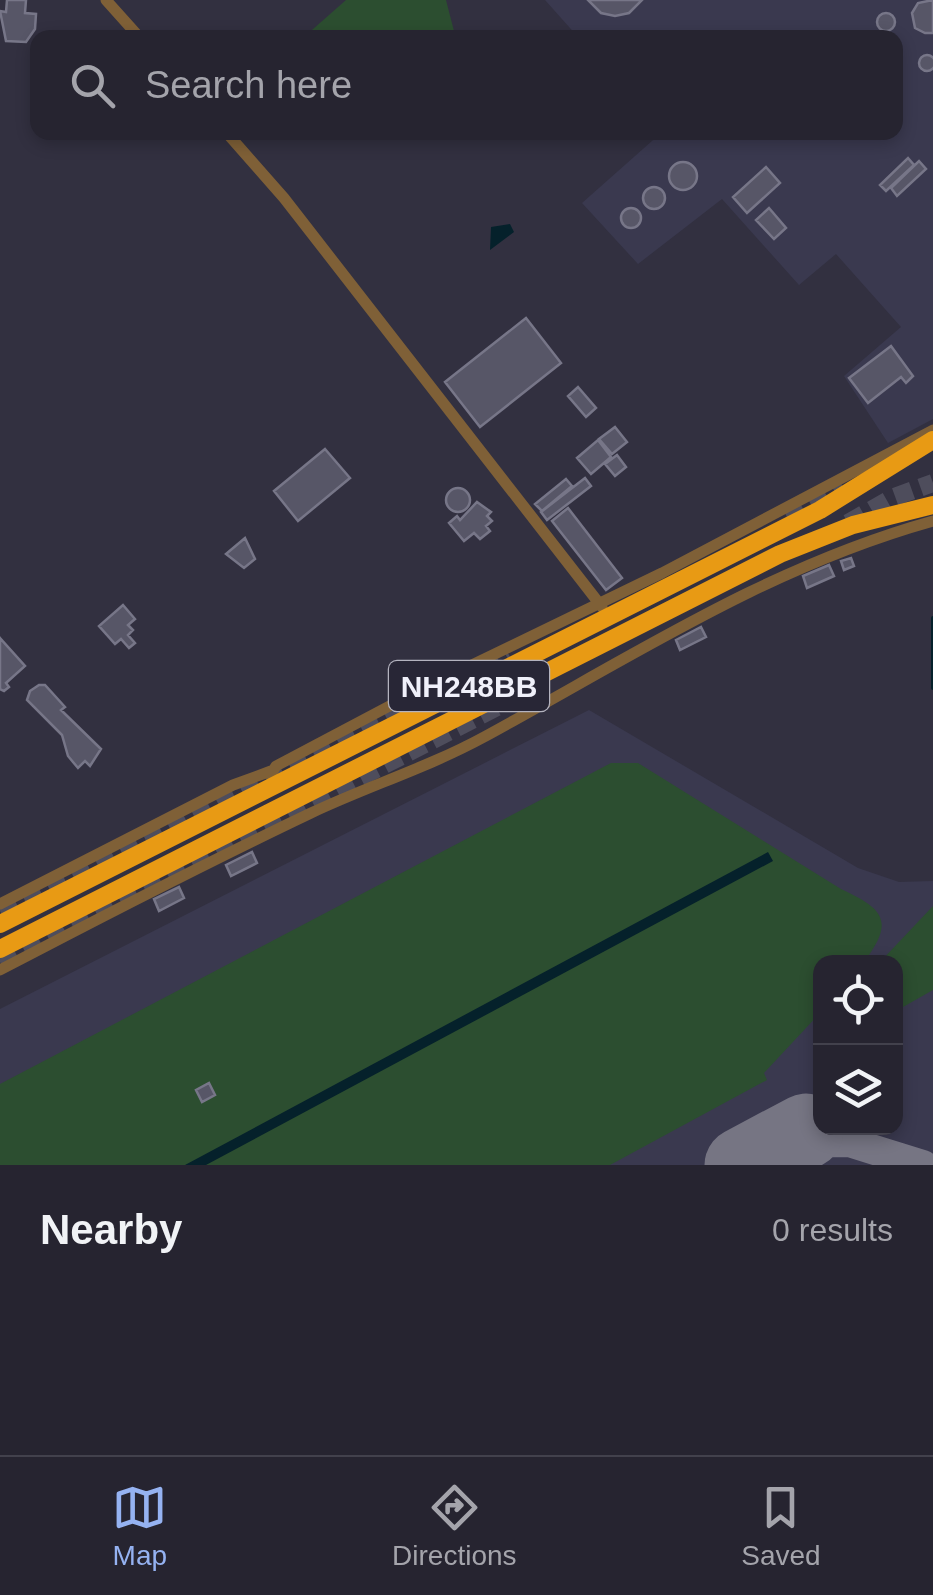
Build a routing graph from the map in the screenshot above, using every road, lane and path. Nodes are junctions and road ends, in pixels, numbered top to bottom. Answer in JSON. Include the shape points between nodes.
{"nodes":[{"id":1,"x":106,"y":0,"type":"edge"},
{"id":2,"x":133,"y":30,"type":"edge"},
{"id":3,"x":233,"y":140,"type":"edge"},
{"id":4,"x":933,"y":430,"type":"edge"},
{"id":5,"x":933,"y":440,"type":"edge"},
{"id":6,"x":933,"y":505,"type":"edge"},
{"id":7,"x":933,"y":521,"type":"edge"},
{"id":8,"x":604,"y":610,"type":"junction"},
{"id":9,"x":274,"y":778,"type":"junction"},
{"id":10,"x":0,"y":904,"type":"edge"},
{"id":11,"x":0,"y":924,"type":"edge"},
{"id":12,"x":0,"y":948,"type":"edge"},
{"id":13,"x":0,"y":970,"type":"edge"}],
"edges":[{"from":1,"to":2,"type":"street"},
{"from":3,"to":8,"type":"street"},
{"from":4,"to":8,"type":"street"},
{"from":5,"to":8,"type":"highway","number":"NH248BB","via":[[820,510]]},
{"from":6,"to":12,"type":"highway","number":"NH248BB","via":[[780,554]]},
{"from":7,"to":13,"type":"street","via":[[803,564],[625,654],[465,746],[313,812]]},
{"from":8,"to":9,"type":"highway","number":"NH248BB"},
{"from":9,"to":10,"type":"street","via":[[234,785]]},
{"from":9,"to":11,"type":"highway","number":"NH248BB"}]}
